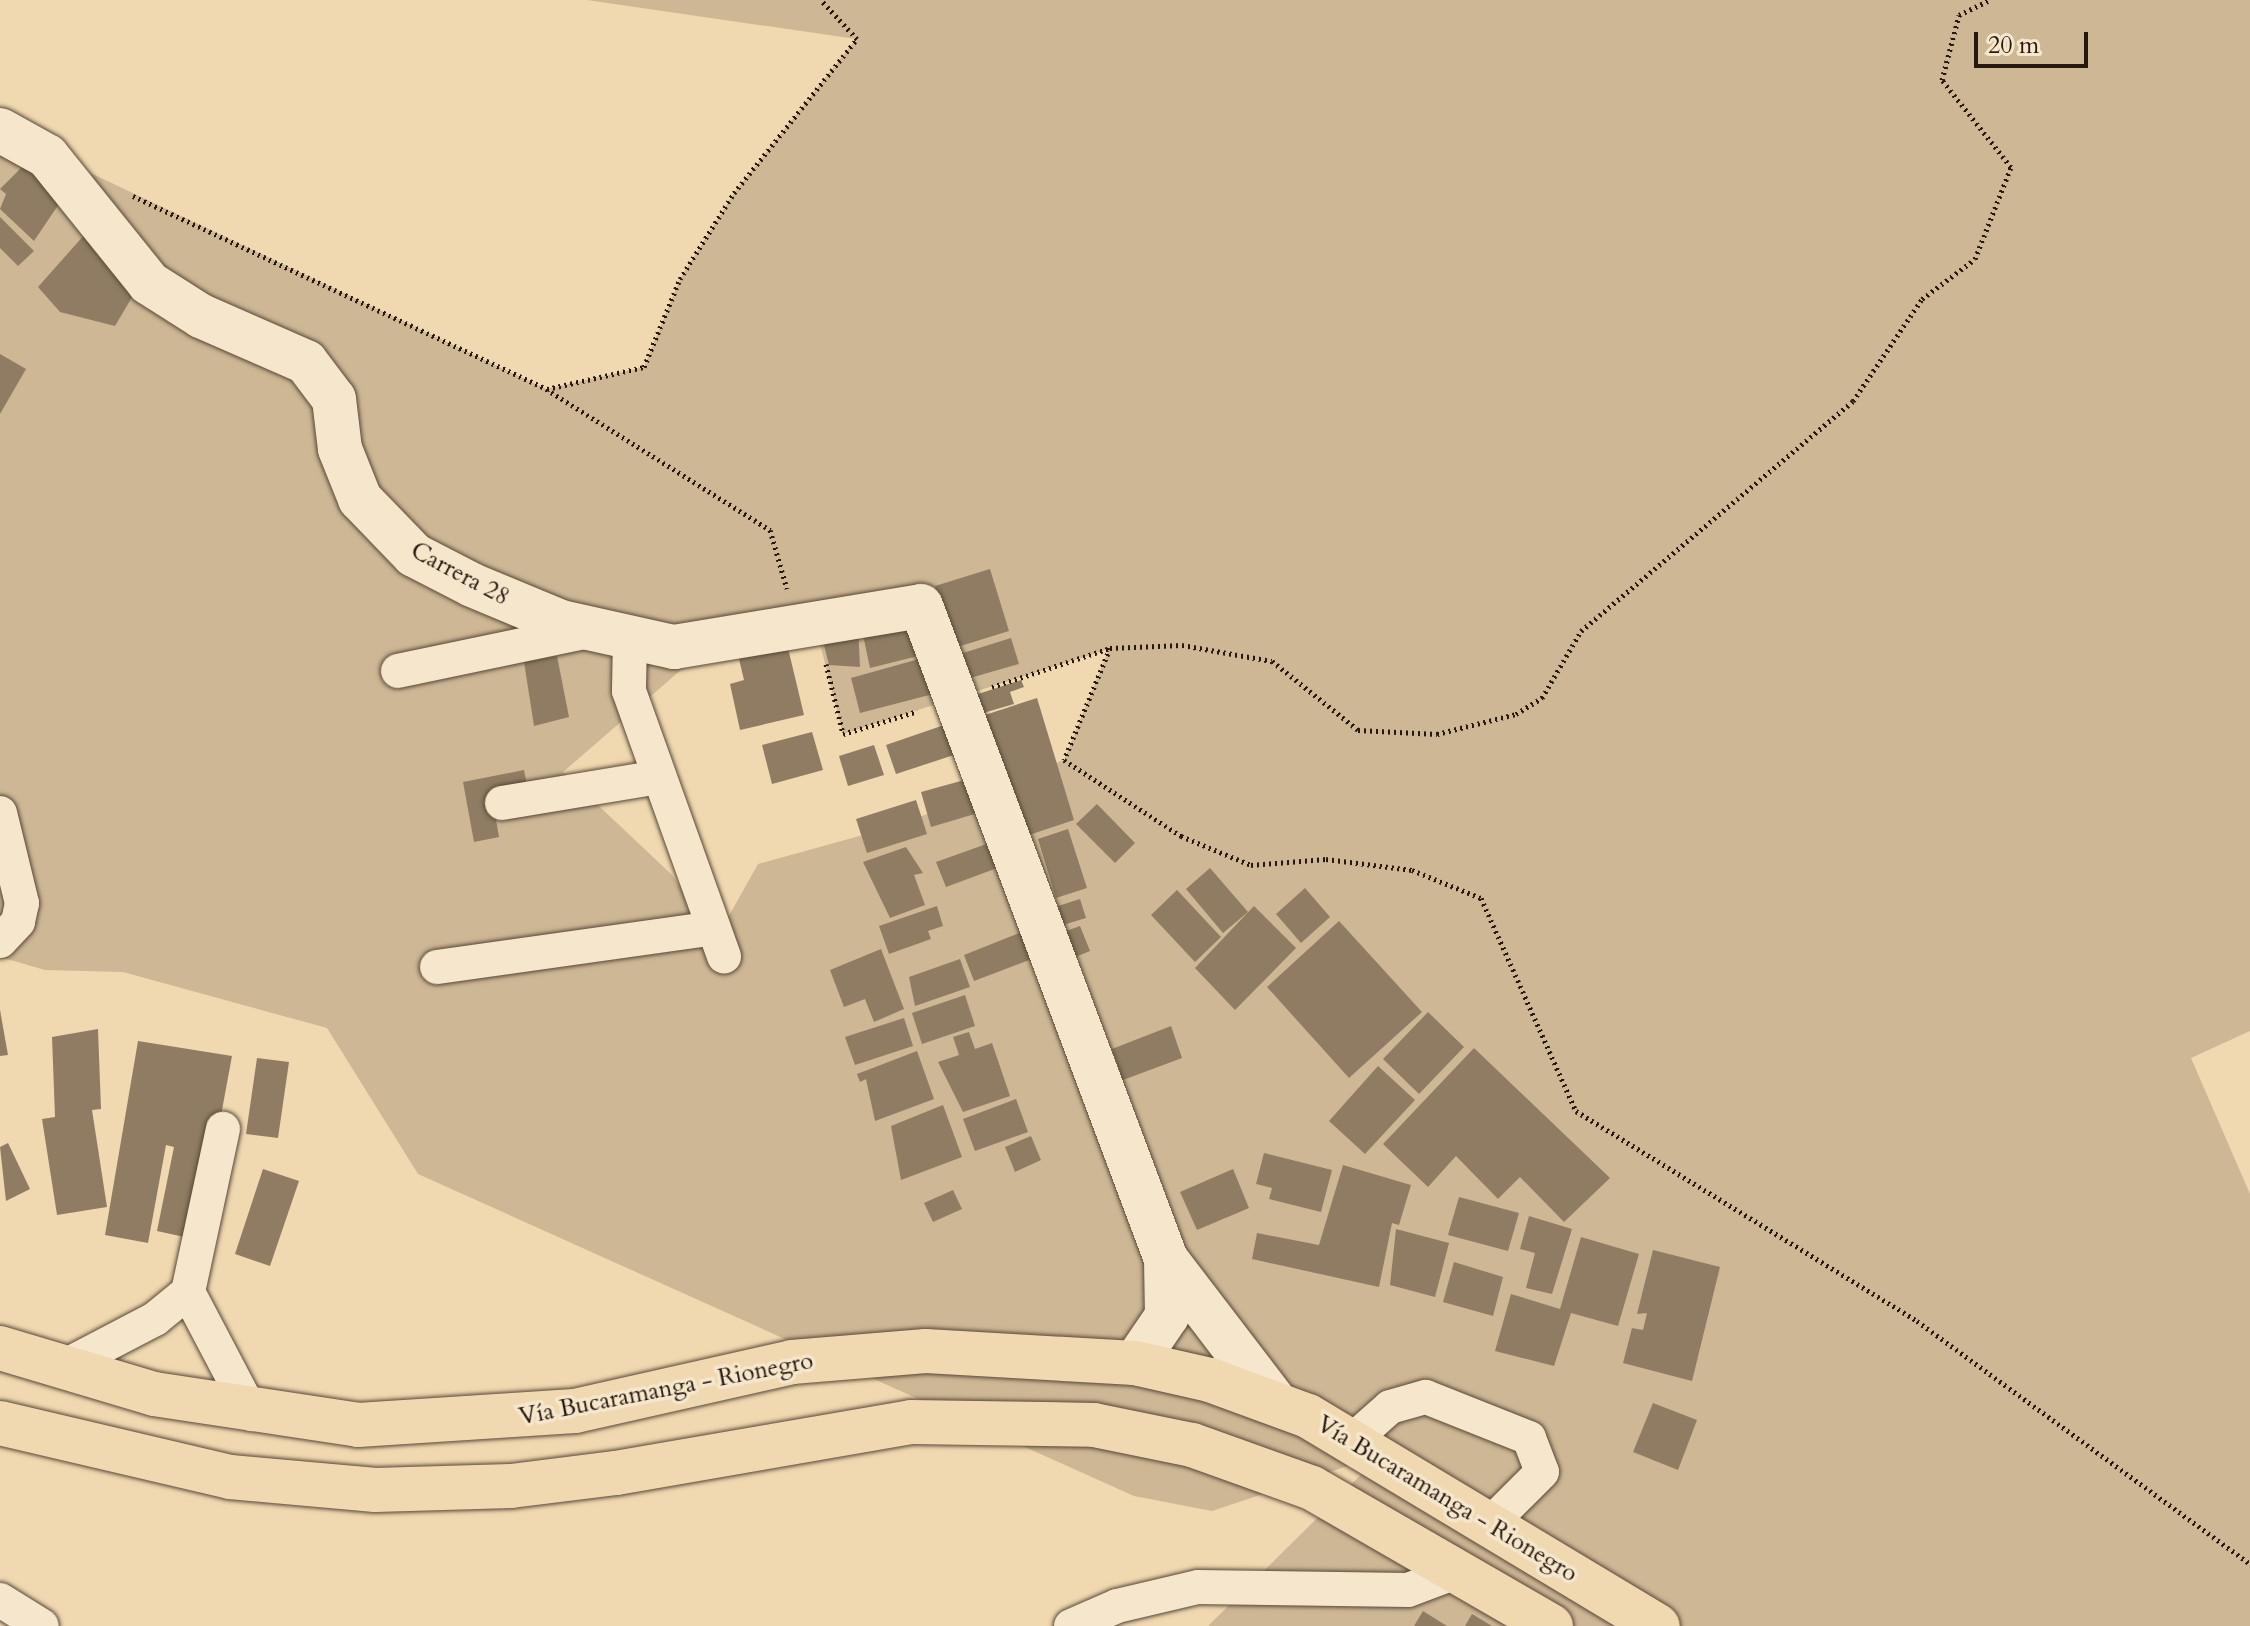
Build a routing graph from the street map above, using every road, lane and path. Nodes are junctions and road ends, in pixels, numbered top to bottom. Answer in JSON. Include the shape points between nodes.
{"nodes":[{"id":1,"x":821,"y":0,"type":"edge"},
{"id":2,"x":1990,"y":0,"type":"edge"},
{"id":3,"x":0,"y":130,"type":"edge"},
{"id":4,"x":118,"y":189,"type":"dead end"},
{"id":5,"x":546,"y":389,"type":"junction"},
{"id":6,"x":816,"y":624,"type":"junction"},
{"id":7,"x":613,"y":633,"type":"junction"},
{"id":8,"x":1110,"y":648,"type":"junction"},
{"id":9,"x":398,"y":671,"type":"dead end"},
{"id":10,"x":955,"y":699,"type":"junction"},
{"id":11,"x":659,"y":777,"type":"junction"},
{"id":12,"x":502,"y":803,"type":"dead end"},
{"id":13,"x":0,"y":813,"type":"edge"},
{"id":14,"x":0,"y":941,"type":"edge"},
{"id":15,"x":437,"y":967,"type":"dead end"},
{"id":16,"x":223,"y":1129,"type":"dead end"},
{"id":17,"x":1166,"y":1259,"type":"junction"},
{"id":18,"x":188,"y":1292,"type":"junction"},
{"id":19,"x":1,"y":1348,"type":"edge"},
{"id":20,"x":1135,"y":1363,"type":"junction"},
{"id":21,"x":63,"y":1367,"type":"junction"},
{"id":22,"x":1276,"y":1403,"type":"junction"},
{"id":23,"x":252,"y":1414,"type":"junction"},
{"id":24,"x":0,"y":1423,"type":"edge"},
{"id":25,"x":1354,"y":1439,"type":"junction"},
{"id":26,"x":1489,"y":1525,"type":"junction"},
{"id":27,"x":2250,"y":1564,"type":"edge"},
{"id":28,"x":1456,"y":1572,"type":"junction"},
{"id":29,"x":0,"y":1600,"type":"edge"},
{"id":30,"x":34,"y":1624,"type":"edge"},
{"id":31,"x":1071,"y":1626,"type":"edge"},
{"id":32,"x":1551,"y":1626,"type":"edge"},
{"id":33,"x":1658,"y":1626,"type":"edge"}],
"edges":[{"from":1,"to":5,"type":"path","via":[[857,39],[734,193],[680,279],[644,367]]},
{"from":2,"to":8,"type":"path","via":[[1959,15],[1942,80],[2011,167],[1975,259],[1922,299],[1853,401],[1581,631],[1542,698],[1516,714],[1437,734],[1358,730],[1272,661],[1182,645]]},
{"from":3,"to":7,"type":"street","name":"Carrera 28","via":[[47,156],[149,283],[201,316],[306,362],[334,399],[340,449],[360,499],[414,555],[561,622]]},
{"from":4,"to":5,"type":"path"},
{"from":5,"to":6,"type":"path","via":[[770,530],[794,612]]},
{"from":6,"to":7,"type":"street","name":"Carrera 28","via":[[674,647]]},
{"from":6,"to":10,"type":"street","name":"Carrera 28","via":[[921,606]]},
{"from":6,"to":10,"type":"path","via":[[843,734]]},
{"from":7,"to":9,"type":"street"},
{"from":7,"to":11,"type":"street"},
{"from":8,"to":10,"type":"path"},
{"from":8,"to":27,"type":"path","via":[[1064,760],[1181,836],[1251,865],[1326,859],[1412,870],[1481,898],[1576,1111],[1917,1321]]},
{"from":10,"to":17,"type":"street"},
{"from":11,"to":12,"type":"street"},
{"from":11,"to":15,"type":"street","via":[[719,943]]},
{"from":13,"to":14,"type":"street","via":[[22,903],[18,922]]},
{"from":16,"to":18,"type":"street"},
{"from":17,"to":20,"type":"street","via":[[1167,1316]]},
{"from":17,"to":22,"type":"street"},
{"from":18,"to":21,"type":"street","via":[[155,1319]]},
{"from":18,"to":23,"type":"street"},
{"from":19,"to":21,"type":"highway","name":"Vía Bucaramanga - Rionegro"},
{"from":20,"to":22,"type":"highway","name":"Vía Bucaramanga - Rionegro"},
{"from":20,"to":23,"type":"highway","name":"Vía Bucaramanga - Rionegro","via":[[926,1351],[792,1362],[575,1411],[471,1423],[358,1425]]},
{"from":21,"to":23,"type":"highway","name":"Vía Bucaramanga - Rionegro"},
{"from":22,"to":25,"type":"highway","name":"Vía Bucaramanga - Rionegro"},
{"from":24,"to":28,"type":"highway","via":[[230,1477],[375,1490],[586,1477],[911,1422],[1094,1425],[1192,1445],[1312,1488]]},
{"from":25,"to":26,"type":"highway","name":"Vía Bucaramanga - Rionegro"},
{"from":25,"to":26,"type":"street","via":[[1390,1407],[1426,1397],[1529,1438],[1542,1472]]},
{"from":26,"to":33,"type":"highway","name":"Vía Bucaramanga - Rionegro"},
{"from":28,"to":31,"type":"street","via":[[1408,1590],[1198,1587],[1117,1606]]},
{"from":28,"to":32,"type":"highway"},
{"from":29,"to":30,"type":"street"}]}
